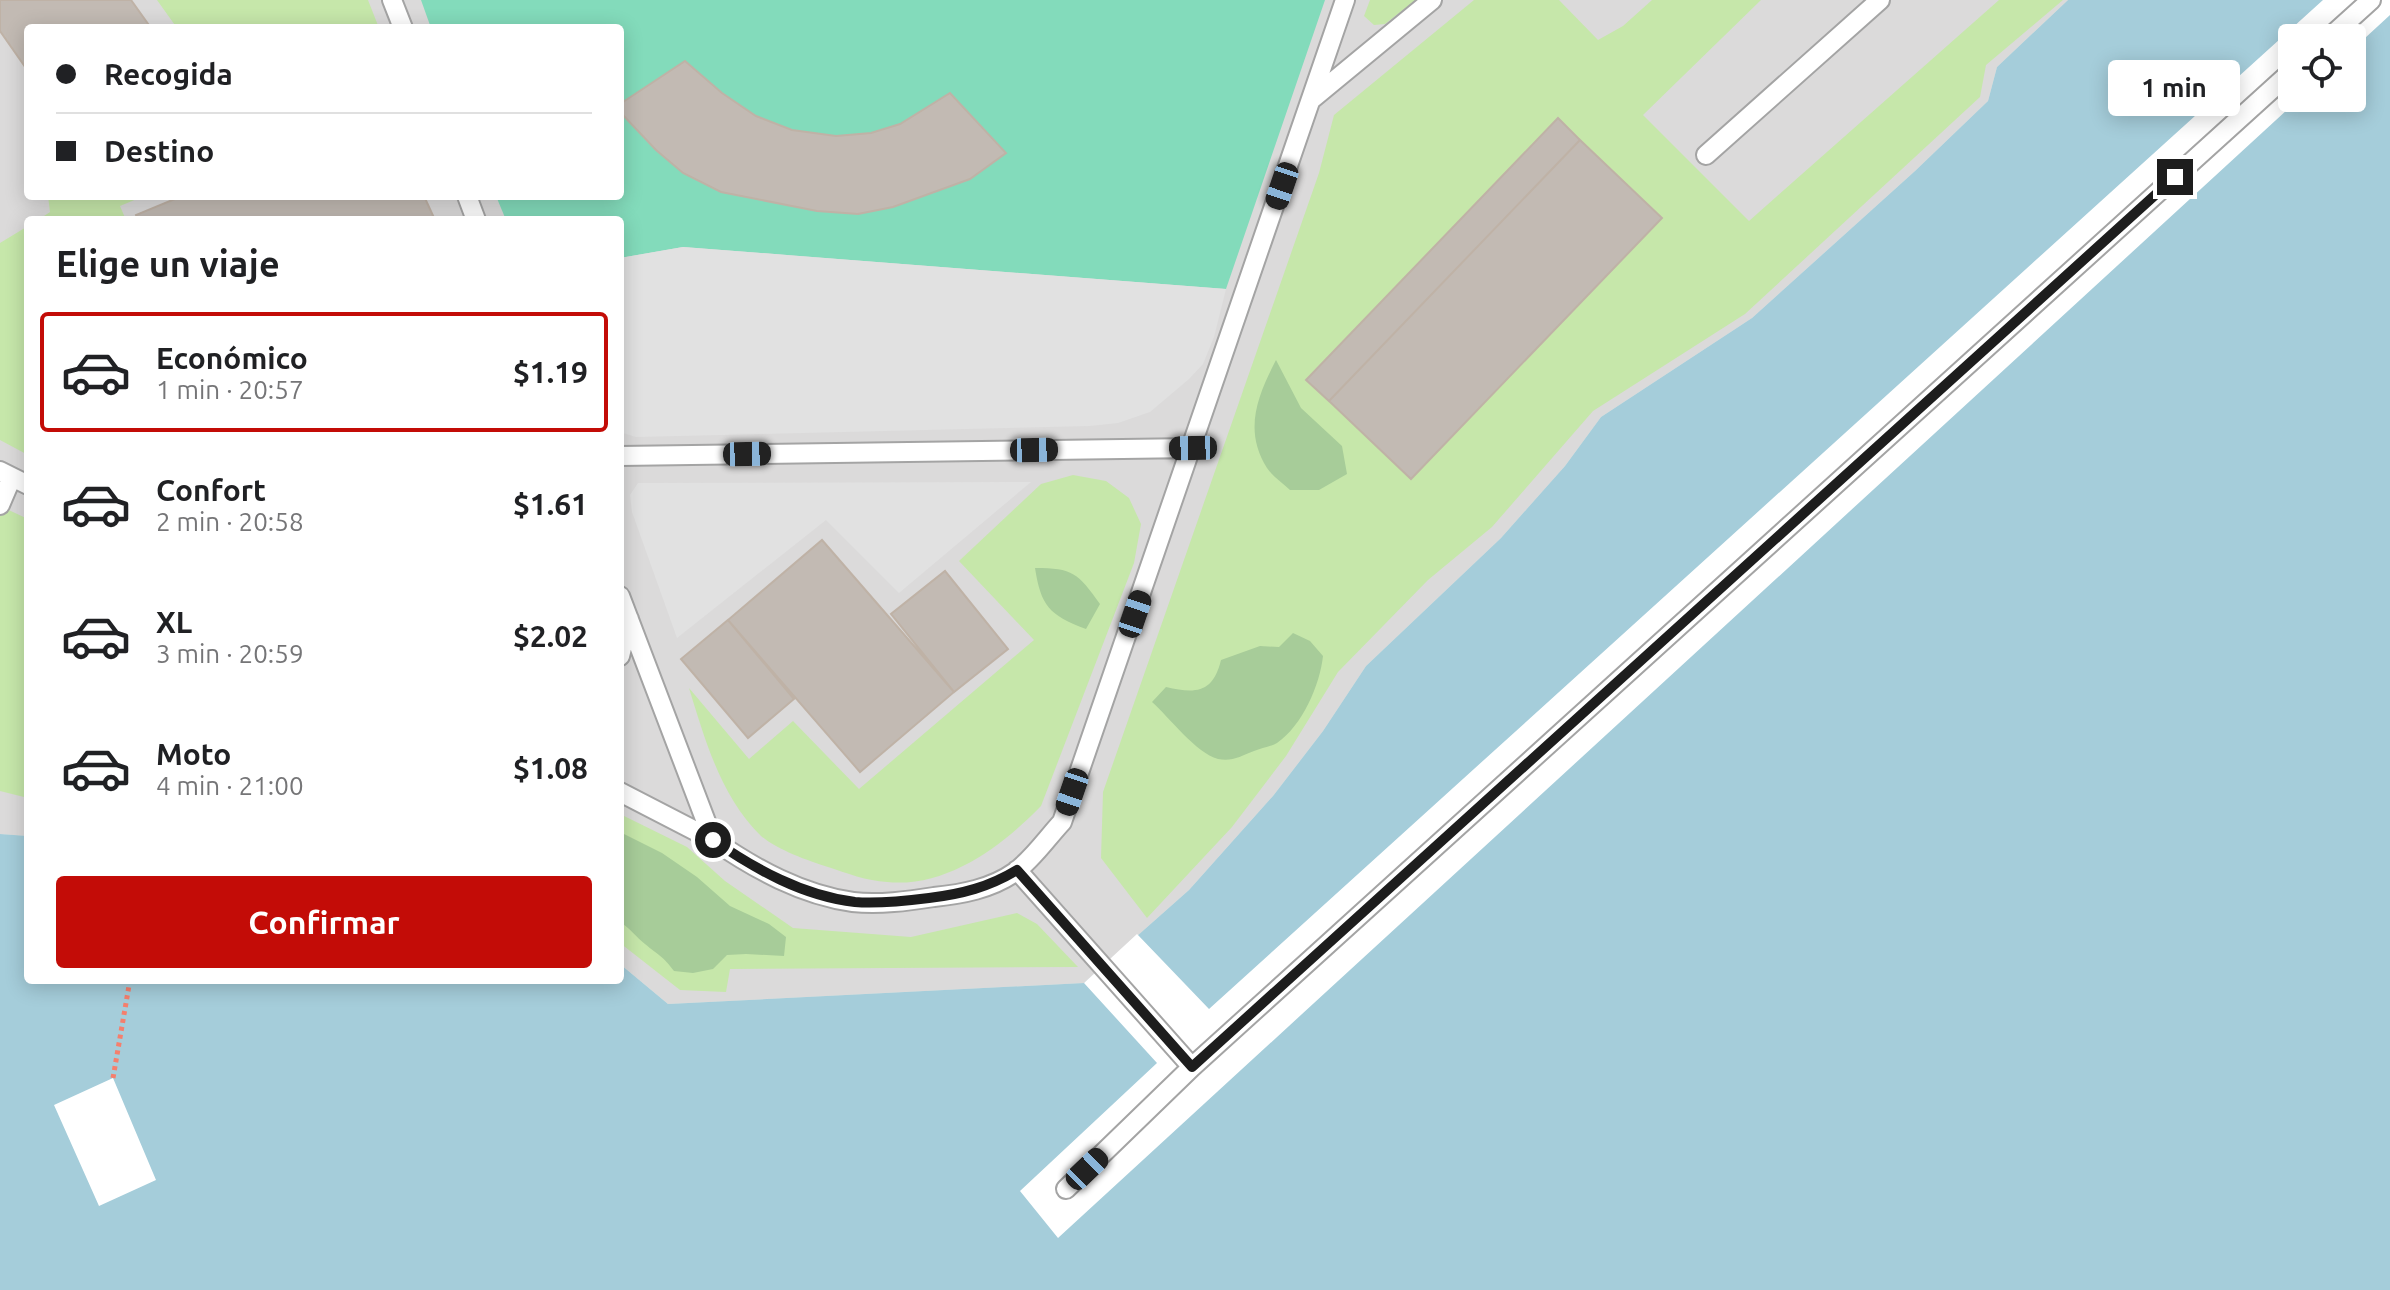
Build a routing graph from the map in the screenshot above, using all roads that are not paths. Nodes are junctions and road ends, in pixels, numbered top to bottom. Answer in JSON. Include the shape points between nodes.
{"nodes":[{"id":1,"x":392,"y":0,"type":"edge"},
{"id":2,"x":1345,"y":0,"type":"edge"},
{"id":3,"x":1432,"y":0,"type":"edge"},
{"id":4,"x":1880,"y":0,"type":"edge"},
{"id":5,"x":2371,"y":0,"type":"edge"},
{"id":6,"x":401,"y":24,"type":"edge"},
{"id":7,"x":2344,"y":24,"type":"edge"},
{"id":8,"x":2278,"y":84,"type":"edge"},
{"id":9,"x":1312,"y":99,"type":"junction"},
{"id":10,"x":1706,"y":155,"type":"dead end"},
{"id":11,"x":1193,"y":448,"type":"junction"},
{"id":12,"x":624,"y":456,"type":"edge"},
{"id":13,"x":13,"y":477,"type":"edge"},
{"id":14,"x":0,"y":505,"type":"edge"},
{"id":15,"x":624,"y":606,"type":"edge"},
{"id":16,"x":629,"y":619,"type":"junction"},
{"id":17,"x":624,"y":640,"type":"edge"},
{"id":18,"x":624,"y":794,"type":"edge"},
{"id":19,"x":713,"y":840,"type":"junction"},
{"id":20,"x":1017,"y":870,"type":"junction"},
{"id":21,"x":1192,"y":1067,"type":"junction"},
{"id":22,"x":1066,"y":1189,"type":"dead end"}],
"edges":[{"from":1,"to":6,"type":"lane"},
{"from":2,"to":9,"type":"lane"},
{"from":3,"to":9,"type":"lane"},
{"from":4,"to":10,"type":"lane"},
{"from":5,"to":7,"type":"lane"},
{"from":8,"to":21,"type":"lane"},
{"from":9,"to":11,"type":"lane"},
{"from":11,"to":12,"type":"lane"},
{"from":11,"to":20,"type":"lane","via":[[1062,822]]},
{"from":13,"to":14,"type":"lane"},
{"from":15,"to":16,"type":"lane"},
{"from":16,"to":17,"type":"lane"},
{"from":16,"to":19,"type":"lane"},
{"from":18,"to":19,"type":"lane"},
{"from":19,"to":20,"type":"lane","via":[[744,862],[799,888],[854,902],[960,894],[992,885]]},
{"from":20,"to":21,"type":"lane"},
{"from":21,"to":22,"type":"lane"}]}
